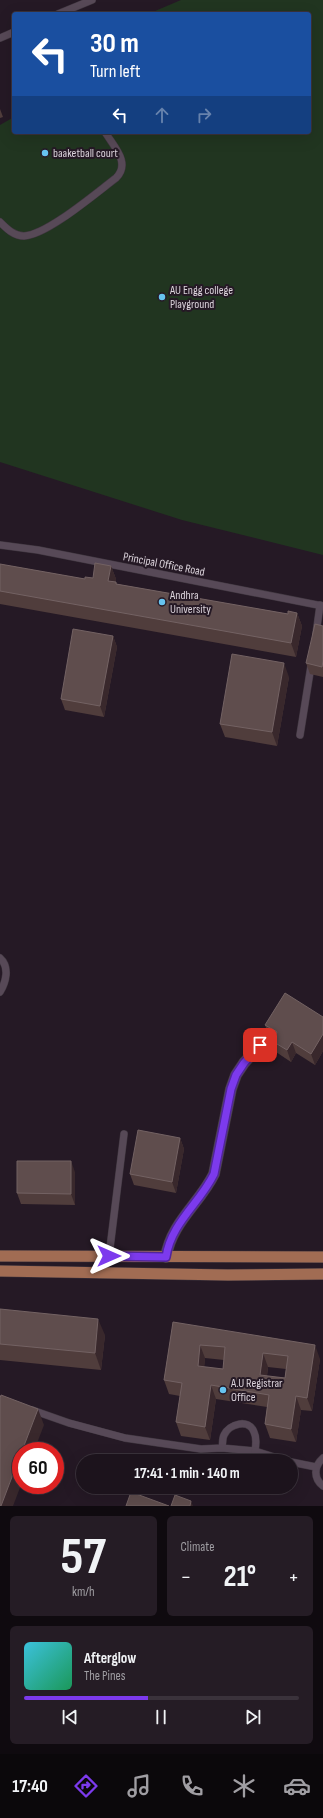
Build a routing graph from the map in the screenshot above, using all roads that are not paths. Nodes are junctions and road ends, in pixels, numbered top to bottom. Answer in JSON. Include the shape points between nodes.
{"nodes":[{"id":1,"x":92,"y":0,"type":"edge"},
{"id":2,"x":63,"y":12,"type":"edge"},
{"id":3,"x":12,"y":33,"type":"edge"},
{"id":4,"x":0,"y":38,"type":"edge"},
{"id":5,"x":106,"y":134,"type":"edge"},
{"id":6,"x":0,"y":222,"type":"edge"},
{"id":7,"x":0,"y":545,"type":"edge"},
{"id":8,"x":322,"y":606,"type":"edge"},
{"id":9,"x":314,"y":644,"type":"edge"},
{"id":10,"x":312,"y":659,"type":"edge"},
{"id":11,"x":300,"y":735,"type":"dead end"},
{"id":12,"x":0,"y":958,"type":"edge"},
{"id":13,"x":0,"y":992,"type":"edge"},
{"id":14,"x":260,"y":1045,"type":"dead end"},
{"id":15,"x":124,"y":1134,"type":"dead end"},
{"id":16,"x":0,"y":1256,"type":"edge"},
{"id":17,"x":109,"y":1256,"type":"junction"},
{"id":18,"x":166,"y":1257,"type":"junction"},
{"id":19,"x":323,"y":1257,"type":"edge"},
{"id":20,"x":0,"y":1271,"type":"edge"},
{"id":21,"x":323,"y":1274,"type":"edge"},
{"id":22,"x":22,"y":1406,"type":"edge"},
{"id":23,"x":222,"y":1448,"type":"junction"},
{"id":24,"x":255,"y":1452,"type":"junction"},
{"id":25,"x":262,"y":1454,"type":"edge"},
{"id":26,"x":323,"y":1458,"type":"edge"},
{"id":27,"x":298,"y":1464,"type":"edge"},
{"id":28,"x":316,"y":1468,"type":"junction"},
{"id":29,"x":323,"y":1486,"type":"edge"}],
"edges":[{"from":1,"to":2,"type":"lane"},
{"from":3,"to":4,"type":"lane"},
{"from":5,"to":6,"type":"lane","via":[[122,160],[121,173],[116,178],[38,233],[23,236],[10,232]]},
{"from":7,"to":8,"type":"lane","name":"Principal Office Road","via":[[38,550]]},
{"from":8,"to":9,"type":"lane"},
{"from":10,"to":11,"type":"lane"},
{"from":12,"to":13,"type":"lane","via":[[6,966]]},
{"from":14,"to":18,"type":"street","via":[[236,1075],[231,1089],[214,1174],[209,1185],[172,1236]]},
{"from":15,"to":17,"type":"lane"},
{"from":16,"to":17,"type":"main road"},
{"from":17,"to":18,"type":"main road"},
{"from":18,"to":19,"type":"main road"},
{"from":20,"to":21,"type":"main road"},
{"from":22,"to":23,"type":"lane","via":[[69,1423],[125,1438],[201,1449]]},
{"from":23,"to":24,"type":"lane"},
{"from":23,"to":24,"type":"lane","via":[[224,1436],[230,1427],[239,1423],[254,1431]]},
{"from":24,"to":25,"type":"lane"},
{"from":26,"to":28,"type":"lane"},
{"from":27,"to":28,"type":"lane"},
{"from":28,"to":29,"type":"lane","via":[[317,1479]]}]}
